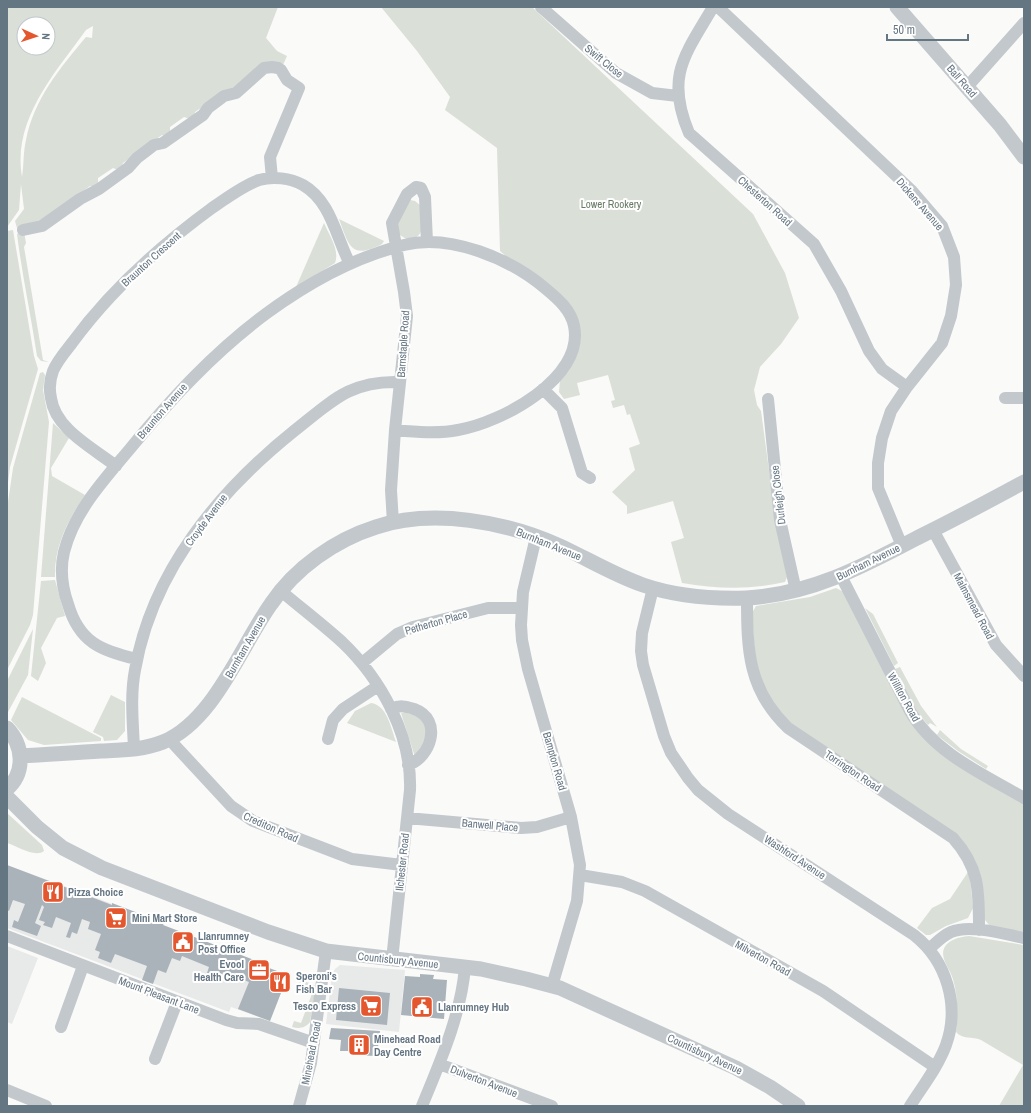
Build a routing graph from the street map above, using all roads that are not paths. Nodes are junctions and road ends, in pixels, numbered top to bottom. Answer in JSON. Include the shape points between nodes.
{"nodes":[{"id":1,"x":541,"y":7,"type":"edge"},
{"id":2,"x":713,"y":7,"type":"edge"},
{"id":3,"x":718,"y":7,"type":"edge"},
{"id":4,"x":897,"y":7,"type":"edge"},
{"id":5,"x":1024,"y":23,"type":"edge"},
{"id":6,"x":968,"y":87,"type":"junction"},
{"id":7,"x":678,"y":96,"type":"junction"},
{"id":8,"x":1024,"y":157,"type":"edge"},
{"id":9,"x":272,"y":178,"type":"junction"},
{"id":10,"x":23,"y":230,"type":"dead end"},
{"id":11,"x":427,"y":242,"type":"junction"},
{"id":12,"x":396,"y":247,"type":"junction"},
{"id":13,"x":350,"y":264,"type":"junction"},
{"id":14,"x":400,"y":382,"type":"junction"},
{"id":15,"x":907,"y":387,"type":"junction"},
{"id":16,"x":544,"y":389,"type":"junction"},
{"id":17,"x":1005,"y":398,"type":"dead end"},
{"id":18,"x":1024,"y":398,"type":"edge"},
{"id":19,"x":768,"y":399,"type":"dead end"},
{"id":20,"x":395,"y":430,"type":"junction"},
{"id":21,"x":116,"y":466,"type":"junction"},
{"id":22,"x":590,"y":478,"type":"dead end"},
{"id":23,"x":1024,"y":482,"type":"edge"},
{"id":24,"x":393,"y":523,"type":"junction"},
{"id":25,"x":933,"y":530,"type":"junction"},
{"id":26,"x":536,"y":536,"type":"junction"},
{"id":27,"x":902,"y":546,"type":"junction"},
{"id":28,"x":841,"y":576,"type":"junction"},
{"id":29,"x":653,"y":588,"type":"junction"},
{"id":30,"x":281,"y":591,"type":"junction"},
{"id":31,"x":796,"y":591,"type":"junction"},
{"id":32,"x":747,"y":598,"type":"junction"},
{"id":33,"x":522,"y":608,"type":"junction"},
{"id":34,"x":138,"y":659,"type":"junction"},
{"id":35,"x":362,"y":663,"type":"junction"},
{"id":36,"x":1024,"y":676,"type":"edge"},
{"id":37,"x":378,"y":686,"type":"junction"},
{"id":38,"x":391,"y":709,"type":"junction"},
{"id":39,"x":7,"y":728,"type":"edge"},
{"id":40,"x":169,"y":739,"type":"junction"},
{"id":41,"x":328,"y":739,"type":"dead end"},
{"id":42,"x":134,"y":749,"type":"junction"},
{"id":43,"x":21,"y":756,"type":"junction"},
{"id":44,"x":408,"y":765,"type":"junction"},
{"id":45,"x":7,"y":789,"type":"edge"},
{"id":46,"x":7,"y":797,"type":"edge"},
{"id":47,"x":1024,"y":798,"type":"edge"},
{"id":48,"x":571,"y":817,"type":"junction"},
{"id":49,"x":407,"y":818,"type":"junction"},
{"id":50,"x":402,"y":865,"type":"junction"},
{"id":51,"x":580,"y":875,"type":"junction"},
{"id":52,"x":979,"y":930,"type":"junction"},
{"id":53,"x":7,"y":936,"type":"edge"},
{"id":54,"x":1024,"y":938,"type":"edge"},
{"id":55,"x":930,"y":949,"type":"junction"},
{"id":56,"x":326,"y":951,"type":"junction"},
{"id":57,"x":392,"y":960,"type":"junction"},
{"id":58,"x":83,"y":966,"type":"junction"},
{"id":59,"x":465,"y":967,"type":"junction"},
{"id":60,"x":552,"y":986,"type":"junction"},
{"id":61,"x":177,"y":1002,"type":"junction"},
{"id":62,"x":61,"y":1027,"type":"dead end"},
{"id":63,"x":314,"y":1043,"type":"junction"},
{"id":64,"x":155,"y":1059,"type":"dead end"},
{"id":65,"x":439,"y":1064,"type":"junction"},
{"id":66,"x":935,"y":1067,"type":"junction"},
{"id":67,"x":7,"y":1090,"type":"edge"},
{"id":68,"x":790,"y":1103,"type":"edge"},
{"id":69,"x":303,"y":1105,"type":"edge"},
{"id":70,"x":46,"y":1106,"type":"edge"},
{"id":71,"x":422,"y":1106,"type":"edge"},
{"id":72,"x":552,"y":1106,"type":"edge"},
{"id":73,"x":910,"y":1106,"type":"edge"}],
"edges":[{"from":1,"to":7,"type":"street","name":"Swift Close","via":[[616,73],[652,92]]},
{"from":2,"to":7,"type":"street","name":"Chesterton Road","via":[[683,59],[678,77]]},
{"from":3,"to":15,"type":"street","name":"Dickens Avenue","via":[[911,190],[942,226],[954,257],[956,285],[951,316],[942,343]]},
{"from":4,"to":6,"type":"street","name":"Ball Road"},
{"from":5,"to":6,"type":"street"},
{"from":6,"to":8,"type":"street","name":"Ball Road"},
{"from":7,"to":15,"type":"street","name":"Chesterton Road","via":[[680,112],[689,132],[814,244],[841,292],[869,351],[882,369]]},
{"from":9,"to":10,"type":"street","via":[[270,157],[299,88],[287,80],[281,70],[272,67],[264,68],[236,93],[224,96],[196,120],[163,143],[154,145],[99,189],[80,198],[42,226]]},
{"from":9,"to":13,"type":"street","name":"Braunton Crescent","via":[[291,180],[302,185],[319,199],[326,208]]},
{"from":9,"to":21,"type":"street","name":"Braunton Crescent","via":[[239,190],[159,250],[106,302],[57,363],[50,389],[54,410],[69,429]]},
{"from":11,"to":12,"type":"street","name":"Braunton Avenue"},
{"from":11,"to":12,"type":"street","name":"Barnstaple Road","via":[[425,197],[421,188],[416,187],[407,194],[392,223]]},
{"from":11,"to":16,"type":"street","name":"Braunton Avenue","via":[[476,250],[504,262],[538,282],[562,303],[573,320],[576,338],[574,348],[566,366]]},
{"from":12,"to":13,"type":"street","name":"Braunton Avenue"},
{"from":12,"to":14,"type":"street","name":"Barnstaple Road","via":[[407,316]]},
{"from":13,"to":21,"type":"street","name":"Braunton Avenue","via":[[281,303],[227,346],[186,384]]},
{"from":14,"to":20,"type":"street","name":"Barnstaple Road"},
{"from":14,"to":34,"type":"street","name":"Croyde Avenue","via":[[366,384],[341,394],[270,451],[228,492],[200,525],[165,583],[149,619]]},
{"from":15,"to":27,"type":"street","name":"Dickens Avenue","via":[[891,411],[882,438],[878,463],[878,488]]},
{"from":16,"to":20,"type":"street","name":"Braunton Avenue","via":[[506,413],[473,427],[437,432]]},
{"from":16,"to":22,"type":"street","via":[[562,408],[582,473]]},
{"from":17,"to":18,"type":"street"},
{"from":19,"to":31,"type":"street","name":"Durleigh Close","via":[[780,520]]},
{"from":20,"to":24,"type":"street","name":"Barnstaple Road","via":[[391,490]]},
{"from":21,"to":34,"type":"street","name":"Braunton Avenue","via":[[88,501],[74,526],[64,554],[62,581],[72,616],[84,636],[110,652]]},
{"from":23,"to":25,"type":"street","name":"Burnham Avenue"},
{"from":24,"to":26,"type":"street","name":"Burnham Avenue","via":[[455,519],[499,526]]},
{"from":24,"to":30,"type":"street","name":"Burnham Avenue","via":[[374,527],[333,546],[305,567]]},
{"from":25,"to":27,"type":"street","name":"Burnham Avenue"},
{"from":25,"to":36,"type":"street","name":"Malmsmead Road","via":[[996,645]]},
{"from":26,"to":29,"type":"street","name":"Burnham Avenue","via":[[623,577]]},
{"from":26,"to":33,"type":"street","name":"Bampton Road","via":[[525,578]]},
{"from":27,"to":28,"type":"street","name":"Burnham Avenue"},
{"from":28,"to":31,"type":"street","name":"Burnham Avenue"},
{"from":28,"to":47,"type":"street","name":"Williton Road","via":[[910,710],[924,731],[961,761]]},
{"from":29,"to":32,"type":"street","name":"Burnham Avenue","via":[[686,594]]},
{"from":29,"to":55,"type":"street","name":"Washford Avenue","via":[[641,641],[643,665],[664,736],[671,753],[688,778],[711,802],[914,935]]},
{"from":30,"to":35,"type":"street","name":"Ilchester Road"},
{"from":30,"to":40,"type":"street","name":"Burnham Avenue","via":[[265,612],[220,688],[186,728]]},
{"from":31,"to":32,"type":"street","name":"Burnham Avenue"},
{"from":32,"to":52,"type":"street","name":"Torrington Road","via":[[750,660],[758,687],[766,702],[788,728],[952,838],[970,860],[975,873],[979,897]]},
{"from":33,"to":35,"type":"street","name":"Petherton Place","via":[[488,608],[413,627],[397,634]]},
{"from":33,"to":48,"type":"street","name":"Bampton Road","via":[[522,640],[528,669]]},
{"from":34,"to":42,"type":"street","name":"Croyde Avenue","via":[[132,704]]},
{"from":35,"to":37,"type":"street","name":"Ilchester Road"},
{"from":37,"to":38,"type":"street","name":"Ilchester Road"},
{"from":37,"to":41,"type":"street","via":[[333,720]]},
{"from":38,"to":44,"type":"street","name":"Ilchester Road","via":[[401,735]]},
{"from":38,"to":44,"type":"street","via":[[402,706],[420,711],[432,725],[432,733],[423,754],[416,762]]},
{"from":39,"to":43,"type":"street","via":[[13,734]]},
{"from":40,"to":42,"type":"street","name":"Burnham Avenue"},
{"from":40,"to":50,"type":"street","name":"Crediton Road","via":[[231,806],[253,821],[352,859]]},
{"from":42,"to":43,"type":"street","name":"Burnham Avenue"},
{"from":43,"to":45,"type":"street","via":[[20,768]]},
{"from":44,"to":49,"type":"street","name":"Ilchester Road","via":[[410,780]]},
{"from":46,"to":56,"type":"street","name":"Countisbury Avenue","via":[[49,838],[87,862],[254,927]]},
{"from":48,"to":49,"type":"street","name":"Banwell Place","via":[[537,827],[521,828]]},
{"from":48,"to":51,"type":"street","name":"Bampton Road","via":[[579,854]]},
{"from":49,"to":50,"type":"street","name":"Ilchester Road"},
{"from":50,"to":57,"type":"street","name":"Ilchester Road"},
{"from":51,"to":60,"type":"street","name":"Bampton Road","via":[[577,901]]},
{"from":51,"to":66,"type":"street","name":"Milverton Road","via":[[622,882],[645,891],[822,991]]},
{"from":52,"to":54,"type":"street"},
{"from":52,"to":55,"type":"street","via":[[959,929]]},
{"from":53,"to":58,"type":"street","name":"Mount Pleasant Lane"},
{"from":55,"to":66,"type":"street","name":"Washford Avenue","via":[[942,970],[951,1000],[950,1032]]},
{"from":56,"to":57,"type":"street","name":"Countisbury Avenue"},
{"from":56,"to":63,"type":"street","name":"Minehead Road"},
{"from":57,"to":59,"type":"street","name":"Countisbury Avenue"},
{"from":58,"to":61,"type":"street","name":"Mount Pleasant Lane"},
{"from":58,"to":62,"type":"street"},
{"from":59,"to":60,"type":"street","name":"Countisbury Avenue"},
{"from":59,"to":65,"type":"street","via":[[458,1004]]},
{"from":60,"to":68,"type":"street","name":"Countisbury Avenue","via":[[587,999],[736,1068]]},
{"from":61,"to":63,"type":"street","name":"Mount Pleasant Lane","via":[[226,1020],[259,1024]]},
{"from":61,"to":64,"type":"street"},
{"from":63,"to":69,"type":"street","name":"Minehead Road"},
{"from":65,"to":71,"type":"street"},
{"from":65,"to":72,"type":"street","name":"Dulverton Avenue"},
{"from":66,"to":73,"type":"street","name":"Washford Avenue"},
{"from":67,"to":70,"type":"street"}]}
